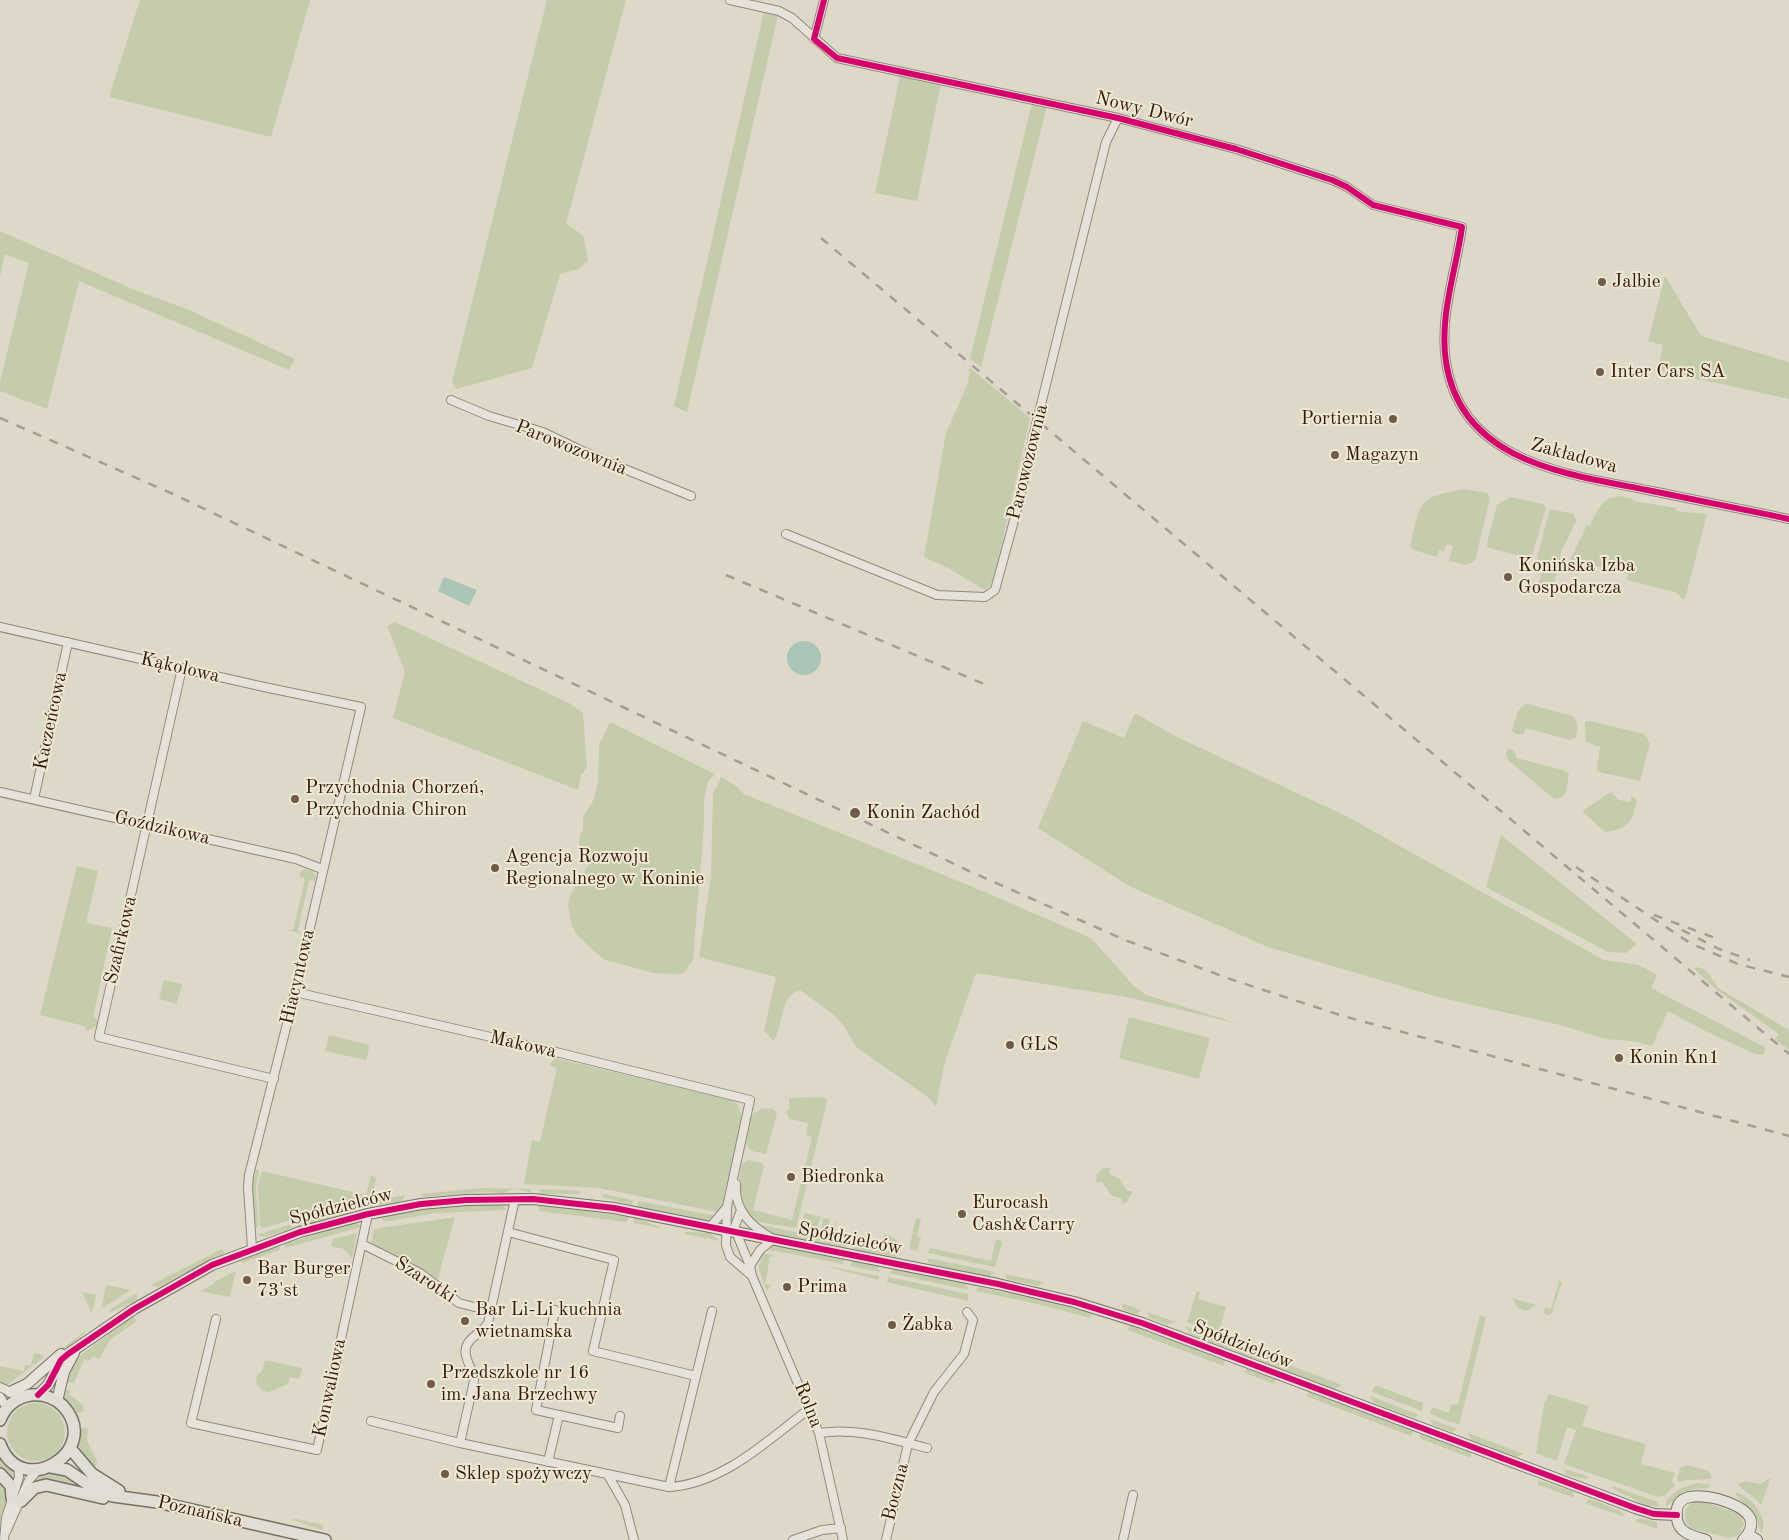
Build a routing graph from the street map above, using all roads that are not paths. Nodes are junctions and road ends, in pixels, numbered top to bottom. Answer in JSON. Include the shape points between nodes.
{"nodes":[{"id":1,"x":730,"y":0,"type":"edge"},
{"id":2,"x":824,"y":0,"type":"edge"},
{"id":3,"x":814,"y":39,"type":"junction"},
{"id":4,"x":1118,"y":118,"type":"junction"},
{"id":5,"x":1462,"y":226,"type":"joint"},
{"id":6,"x":451,"y":400,"type":"dead end"},
{"id":7,"x":691,"y":496,"type":"dead end"},
{"id":8,"x":1789,"y":519,"type":"edge"},
{"id":9,"x":786,"y":534,"type":"dead end"},
{"id":10,"x":0,"y":626,"type":"edge"},
{"id":11,"x":68,"y":642,"type":"junction"},
{"id":12,"x":182,"y":668,"type":"junction"},
{"id":13,"x":361,"y":707,"type":"joint"},
{"id":14,"x":0,"y":792,"type":"edge"},
{"id":15,"x":34,"y":799,"type":"junction"},
{"id":16,"x":148,"y":825,"type":"junction"},
{"id":17,"x":322,"y":869,"type":"junction"},
{"id":18,"x":295,"y":992,"type":"junction"},
{"id":19,"x":274,"y":1079,"type":"junction"},
{"id":20,"x":737,"y":1164,"type":"junction"},
{"id":21,"x":516,"y":1199,"type":"junction"},
{"id":22,"x":727,"y":1207,"type":"junction"},
{"id":23,"x":741,"y":1210,"type":"junction"},
{"id":24,"x":368,"y":1214,"type":"junction"},
{"id":25,"x":710,"y":1227,"type":"junction"},
{"id":26,"x":732,"y":1231,"type":"junction"},
{"id":27,"x":508,"y":1232,"type":"junction"},
{"id":28,"x":773,"y":1240,"type":"junction"},
{"id":29,"x":362,"y":1244,"type":"junction"},
{"id":30,"x":252,"y":1248,"type":"junction"},
{"id":31,"x":750,"y":1266,"type":"junction"},
{"id":32,"x":752,"y":1276,"type":"junction"},
{"id":33,"x":555,"y":1310,"type":"dead end"},
{"id":34,"x":490,"y":1311,"type":"junction"},
{"id":35,"x":712,"y":1311,"type":"dead end"},
{"id":36,"x":967,"y":1312,"type":"dead end"},
{"id":37,"x":216,"y":1319,"type":"dead end"},
{"id":38,"x":82,"y":1345,"type":"junction"},
{"id":39,"x":696,"y":1376,"type":"junction"},
{"id":40,"x":0,"y":1387,"type":"edge"},
{"id":41,"x":10,"y":1392,"type":"junction"},
{"id":42,"x":38,"y":1395,"type":"junction"},
{"id":43,"x":0,"y":1396,"type":"edge"},
{"id":44,"x":24,"y":1396,"type":"junction"},
{"id":45,"x":56,"y":1401,"type":"junction"},
{"id":46,"x":7,"y":1408,"type":"junction"},
{"id":47,"x":809,"y":1409,"type":"junction"},
{"id":48,"x":559,"y":1415,"type":"junction"},
{"id":49,"x":620,"y":1416,"type":"dead end"},
{"id":50,"x":0,"y":1420,"type":"edge"},
{"id":51,"x":371,"y":1421,"type":"dead end"},
{"id":52,"x":819,"y":1433,"type":"junction"},
{"id":53,"x":460,"y":1443,"type":"junction"},
{"id":54,"x":908,"y":1444,"type":"junction"},
{"id":55,"x":70,"y":1448,"type":"junction"},
{"id":56,"x":927,"y":1448,"type":"dead end"},
{"id":57,"x":1,"y":1449,"type":"edge"},
{"id":58,"x":548,"y":1462,"type":"junction"},
{"id":59,"x":18,"y":1465,"type":"junction"},
{"id":60,"x":51,"y":1467,"type":"junction"},
{"id":61,"x":38,"y":1470,"type":"junction"},
{"id":62,"x":0,"y":1474,"type":"edge"},
{"id":63,"x":608,"y":1475,"type":"junction"},
{"id":64,"x":669,"y":1487,"type":"junction"},
{"id":65,"x":1133,"y":1495,"type":"dead end"},
{"id":66,"x":134,"y":1498,"type":"junction"},
{"id":67,"x":16,"y":1500,"type":"junction"},
{"id":68,"x":1677,"y":1514,"type":"junction"},
{"id":69,"x":841,"y":1528,"type":"junction"},
{"id":70,"x":5,"y":1537,"type":"edge"},
{"id":71,"x":1749,"y":1538,"type":"edge"},
{"id":72,"x":325,"y":1540,"type":"edge"},
{"id":73,"x":634,"y":1540,"type":"edge"},
{"id":74,"x":793,"y":1540,"type":"edge"},
{"id":75,"x":843,"y":1540,"type":"edge"},
{"id":76,"x":886,"y":1540,"type":"edge"},
{"id":77,"x":1123,"y":1540,"type":"edge"},
{"id":78,"x":1706,"y":1540,"type":"edge"}],
"edges":[{"from":1,"to":3,"type":"street","name":"Nowy Dwór","via":[[779,11],[792,18]]},
{"from":2,"to":3,"type":"street"},
{"from":3,"to":4,"type":"street","name":"Nowy Dwór","via":[[837,58]]},
{"from":4,"to":5,"type":"street","name":"Nowy Dwór","via":[[1236,149],[1332,180],[1373,205]]},
{"from":4,"to":9,"type":"street","name":"Parowozownia","via":[[1106,142],[995,590],[985,597],[937,595]]},
{"from":5,"to":8,"type":"street","name":"Zakładowa","via":[[1445,322],[1445,354],[1458,398],[1474,424],[1485,434],[1516,456],[1557,471]]},
{"from":6,"to":7,"type":"street","name":"Parowozownia","via":[[542,432]]},
{"from":10,"to":11,"type":"street","name":"Kąkolowa"},
{"from":11,"to":12,"type":"street","name":"Kąkolowa"},
{"from":11,"to":15,"type":"street","name":"Kaczeńcowa"},
{"from":12,"to":13,"type":"street","name":"Kąkolowa"},
{"from":12,"to":16,"type":"street","name":"Szafirkowa"},
{"from":13,"to":17,"type":"street","name":"Hiacyntowa"},
{"from":14,"to":15,"type":"street","name":"Goździkowa"},
{"from":15,"to":16,"type":"street","name":"Goździkowa"},
{"from":16,"to":17,"type":"street","name":"Goździkowa","via":[[296,859]]},
{"from":16,"to":19,"type":"street","name":"Szafirkowa","via":[[99,1037]]},
{"from":17,"to":18,"type":"street","name":"Hiacyntowa"},
{"from":18,"to":19,"type":"street","name":"Hiacyntowa"},
{"from":18,"to":20,"type":"street","name":"Makowa","via":[[750,1100]]},
{"from":19,"to":30,"type":"street","name":"Hiacyntowa","via":[[249,1175]]},
{"from":20,"to":22,"type":"street"},
{"from":20,"to":23,"type":"street","via":[[736,1189]]},
{"from":21,"to":24,"type":"street","name":"Spółdzielców","via":[[444,1201]]},
{"from":21,"to":25,"type":"street","name":"Spółdzielców","via":[[589,1204]]},
{"from":21,"to":27,"type":"street"},
{"from":22,"to":25,"type":"street"},
{"from":22,"to":26,"type":"street"},
{"from":23,"to":26,"type":"street"},
{"from":23,"to":28,"type":"street","via":[[757,1229]]},
{"from":24,"to":29,"type":"street","name":"Konwaliowa"},
{"from":24,"to":30,"type":"street","name":"Spółdzielców"},
{"from":25,"to":26,"type":"street","name":"Spółdzielców"},
{"from":26,"to":28,"type":"street","name":"Spółdzielców"},
{"from":26,"to":31,"type":"street","name":"Rolna"},
{"from":26,"to":32,"type":"street","name":"Rolna","via":[[726,1245],[730,1257]]},
{"from":27,"to":34,"type":"street"},
{"from":27,"to":39,"type":"street","via":[[614,1260],[593,1351]]},
{"from":28,"to":31,"type":"street","via":[[760,1250]]},
{"from":28,"to":68,"type":"street","name":"Spółdzielców","via":[[998,1284],[1114,1313],[1634,1508],[1654,1514]]},
{"from":29,"to":34,"type":"street","name":"Szarotki","via":[[420,1274],[459,1303]]},
{"from":29,"to":37,"type":"street","name":"Konwaliowa","via":[[316,1450],[191,1423]]},
{"from":30,"to":38,"type":"street","name":"Spółdzielców","via":[[170,1287]]},
{"from":31,"to":32,"type":"street","name":"Rolna"},
{"from":32,"to":47,"type":"street","name":"Rolna"},
{"from":33,"to":48,"type":"street","via":[[536,1410]]},
{"from":34,"to":53,"type":"street","via":[[484,1329],[466,1348],[474,1381]]},
{"from":35,"to":39,"type":"street"},
{"from":36,"to":54,"type":"street","name":"Boczna","via":[[973,1320],[964,1354],[934,1392]]},
{"from":38,"to":41,"type":"street","via":[[66,1350],[27,1384]]},
{"from":38,"to":42,"type":"street","name":"Spółdzielców","via":[[61,1360],[48,1385]]},
{"from":38,"to":45,"type":"street","name":"Spółdzielców","via":[[66,1367]]},
{"from":39,"to":64,"type":"street"},
{"from":40,"to":41,"type":"street"},
{"from":41,"to":44,"type":"street"},
{"from":42,"to":44,"type":"main road"},
{"from":42,"to":45,"type":"main road"},
{"from":43,"to":46,"type":"street"},
{"from":44,"to":46,"type":"main road"},
{"from":45,"to":55,"type":"main road","via":[[72,1422]]},
{"from":46,"to":50,"type":"main road"},
{"from":47,"to":52,"type":"street","name":"Rolna"},
{"from":47,"to":64,"type":"street","via":[[742,1459],[706,1479],[686,1486]]},
{"from":48,"to":49,"type":"street","via":[[618,1428]]},
{"from":48,"to":58,"type":"street"},
{"from":51,"to":53,"type":"street"},
{"from":52,"to":54,"type":"street","via":[[838,1430]]},
{"from":52,"to":69,"type":"street","name":"Rolna"},
{"from":53,"to":58,"type":"street"},
{"from":54,"to":56,"type":"street"},
{"from":54,"to":76,"type":"street","name":"Boczna"},
{"from":55,"to":60,"type":"main road","via":[[64,1458]]},
{"from":55,"to":66,"type":"main road","name":"Poznańska","via":[[100,1481]]},
{"from":57,"to":59,"type":"main road"},
{"from":58,"to":63,"type":"street"},
{"from":59,"to":61,"type":"main road"},
{"from":59,"to":67,"type":"street"},
{"from":60,"to":61,"type":"main road"},
{"from":60,"to":66,"type":"main road","name":"Poznańska","via":[[66,1470],[100,1491]]},
{"from":61,"to":67,"type":"street"},
{"from":62,"to":67,"type":"main road","via":[[10,1484]]},
{"from":63,"to":64,"type":"street"},
{"from":63,"to":73,"type":"street","via":[[624,1505]]},
{"from":65,"to":77,"type":"street"},
{"from":66,"to":67,"type":"main road","via":[[109,1499],[46,1485],[34,1488]]},
{"from":66,"to":72,"type":"main road","name":"Poznańska"},
{"from":67,"to":70,"type":"street","via":[[6,1518]]},
{"from":68,"to":71,"type":"street","via":[[1683,1500],[1696,1494],[1737,1504],[1748,1514]]},
{"from":68,"to":78,"type":"street","via":[[1679,1526],[1685,1533]]},
{"from":69,"to":74,"type":"street","via":[[822,1530]]},
{"from":69,"to":75,"type":"street","name":"Rolna"}]}
